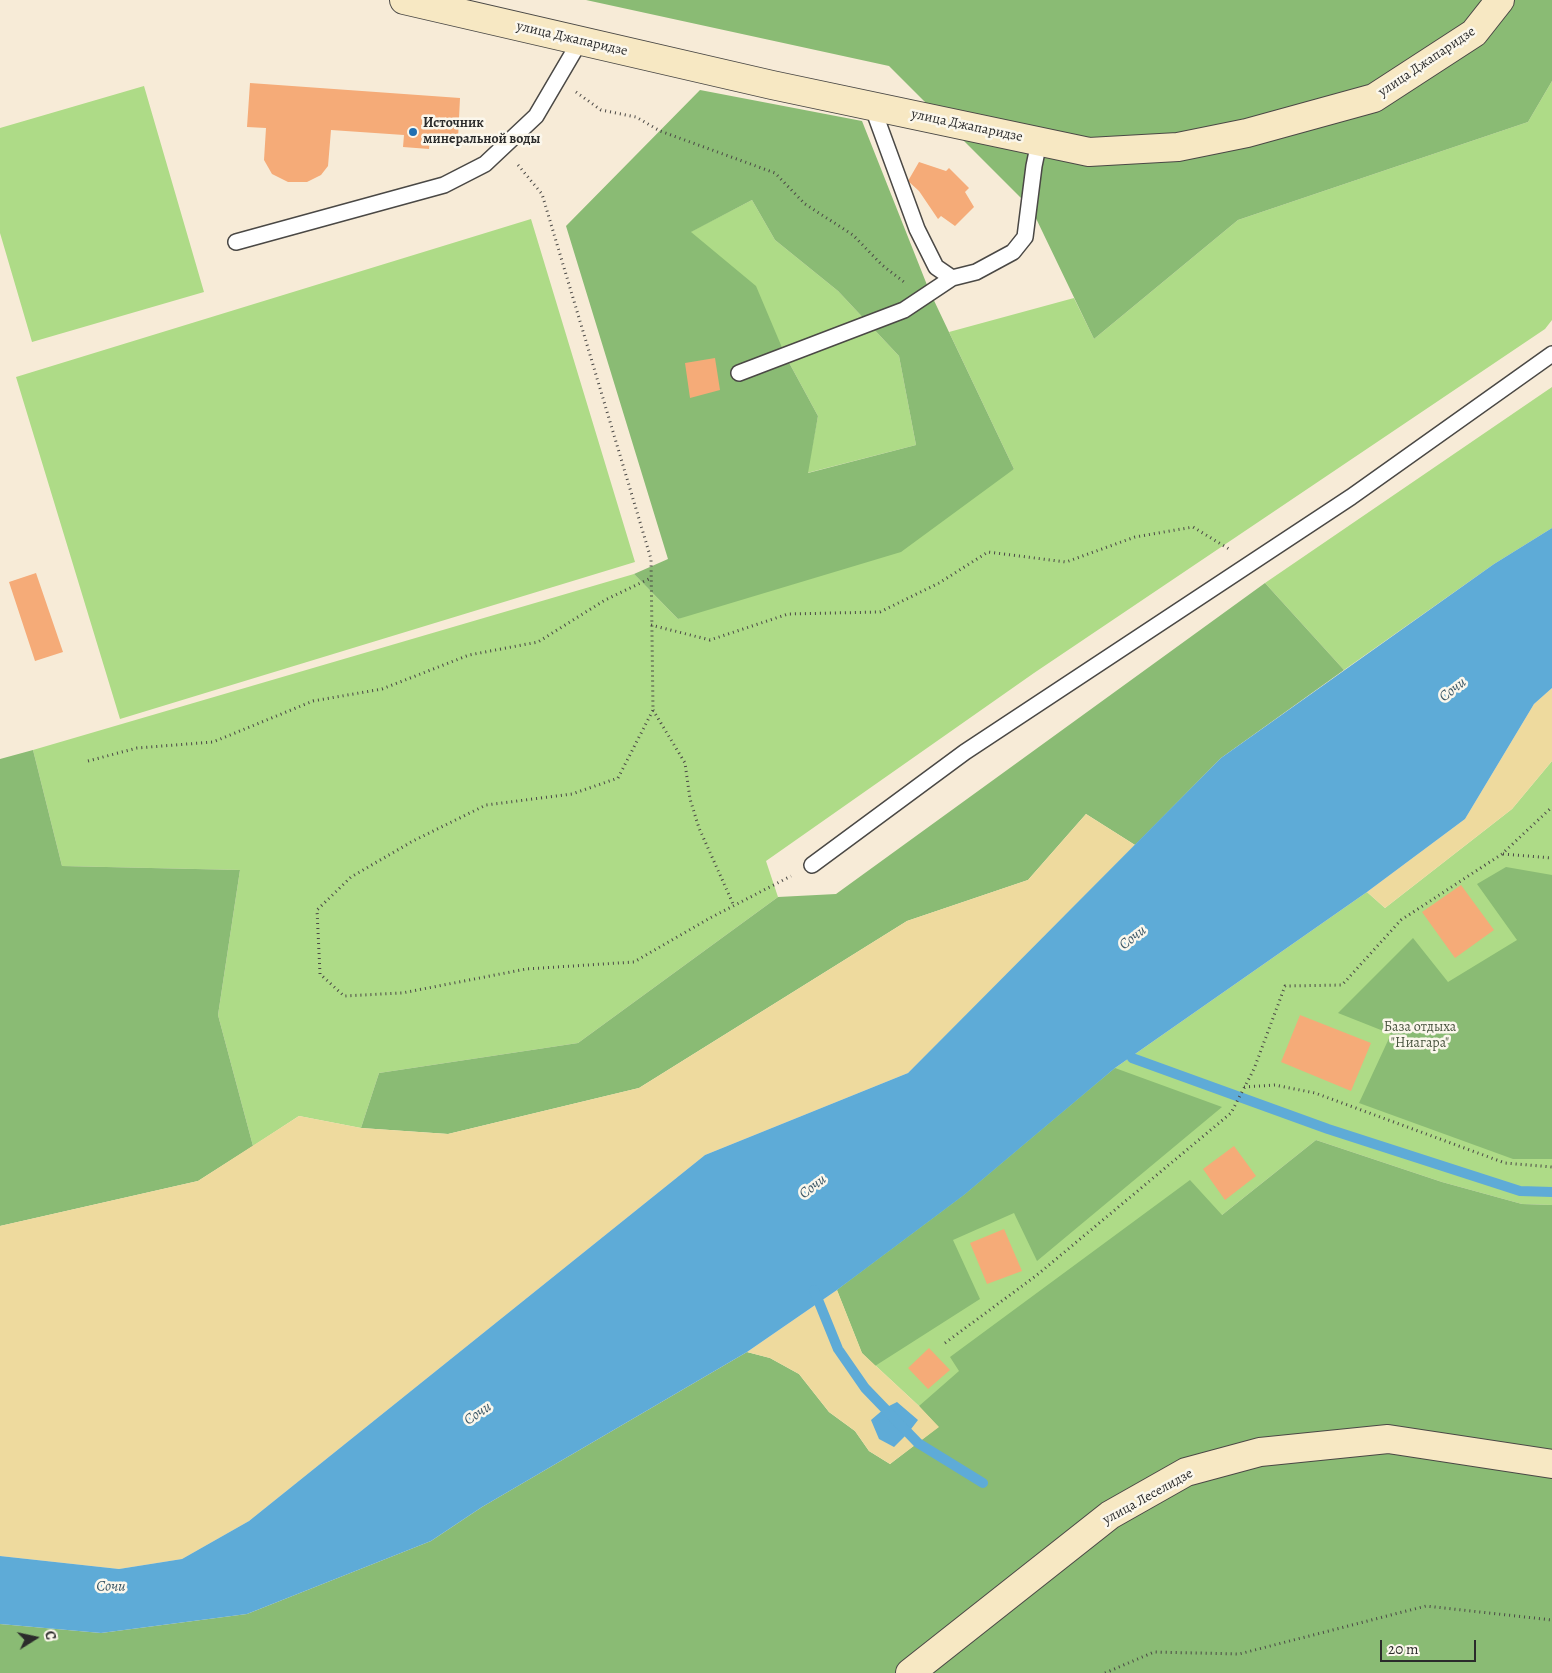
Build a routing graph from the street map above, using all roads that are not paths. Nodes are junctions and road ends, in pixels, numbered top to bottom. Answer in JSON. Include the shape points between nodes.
{"nodes":[{"id":1,"x":404,"y":0,"type":"edge"},
{"id":2,"x":1500,"y":0,"type":"edge"},
{"id":3,"x":580,"y":41,"type":"junction"},
{"id":4,"x":872,"y":106,"type":"junction"},
{"id":5,"x":1039,"y":142,"type":"junction"},
{"id":6,"x":236,"y":242,"type":"dead end"},
{"id":7,"x":952,"y":278,"type":"junction"},
{"id":8,"x":1552,"y":354,"type":"edge"},
{"id":9,"x":739,"y":373,"type":"dead end"},
{"id":10,"x":812,"y":865,"type":"road end"},
{"id":11,"x":1552,"y":1464,"type":"edge"},
{"id":12,"x":910,"y":1673,"type":"edge"}],
"edges":[{"from":1,"to":3,"type":"street","name":"улица Джапаридзе"},
{"from":2,"to":5,"type":"street","name":"улица Джапаридзе","via":[[1474,33],[1374,98],[1247,134],[1178,147],[1089,152]]},
{"from":3,"to":4,"type":"street","name":"улица Джапаридзе"},
{"from":3,"to":6,"type":"lane","via":[[536,116],[485,164],[444,185]]},
{"from":4,"to":5,"type":"street","name":"улица Джапаридзе"},
{"from":4,"to":7,"type":"lane","via":[[917,229],[936,267]]},
{"from":5,"to":7,"type":"lane","via":[[1025,237],[1013,252],[976,272]]},
{"from":7,"to":9,"type":"lane","via":[[904,310]]},
{"from":8,"to":10,"type":"lane","via":[[1351,497],[966,752]]},
{"from":11,"to":12,"type":"street","name":"улица Леселидзе","via":[[1388,1439],[1260,1452],[1186,1472],[1110,1515]]}]}
